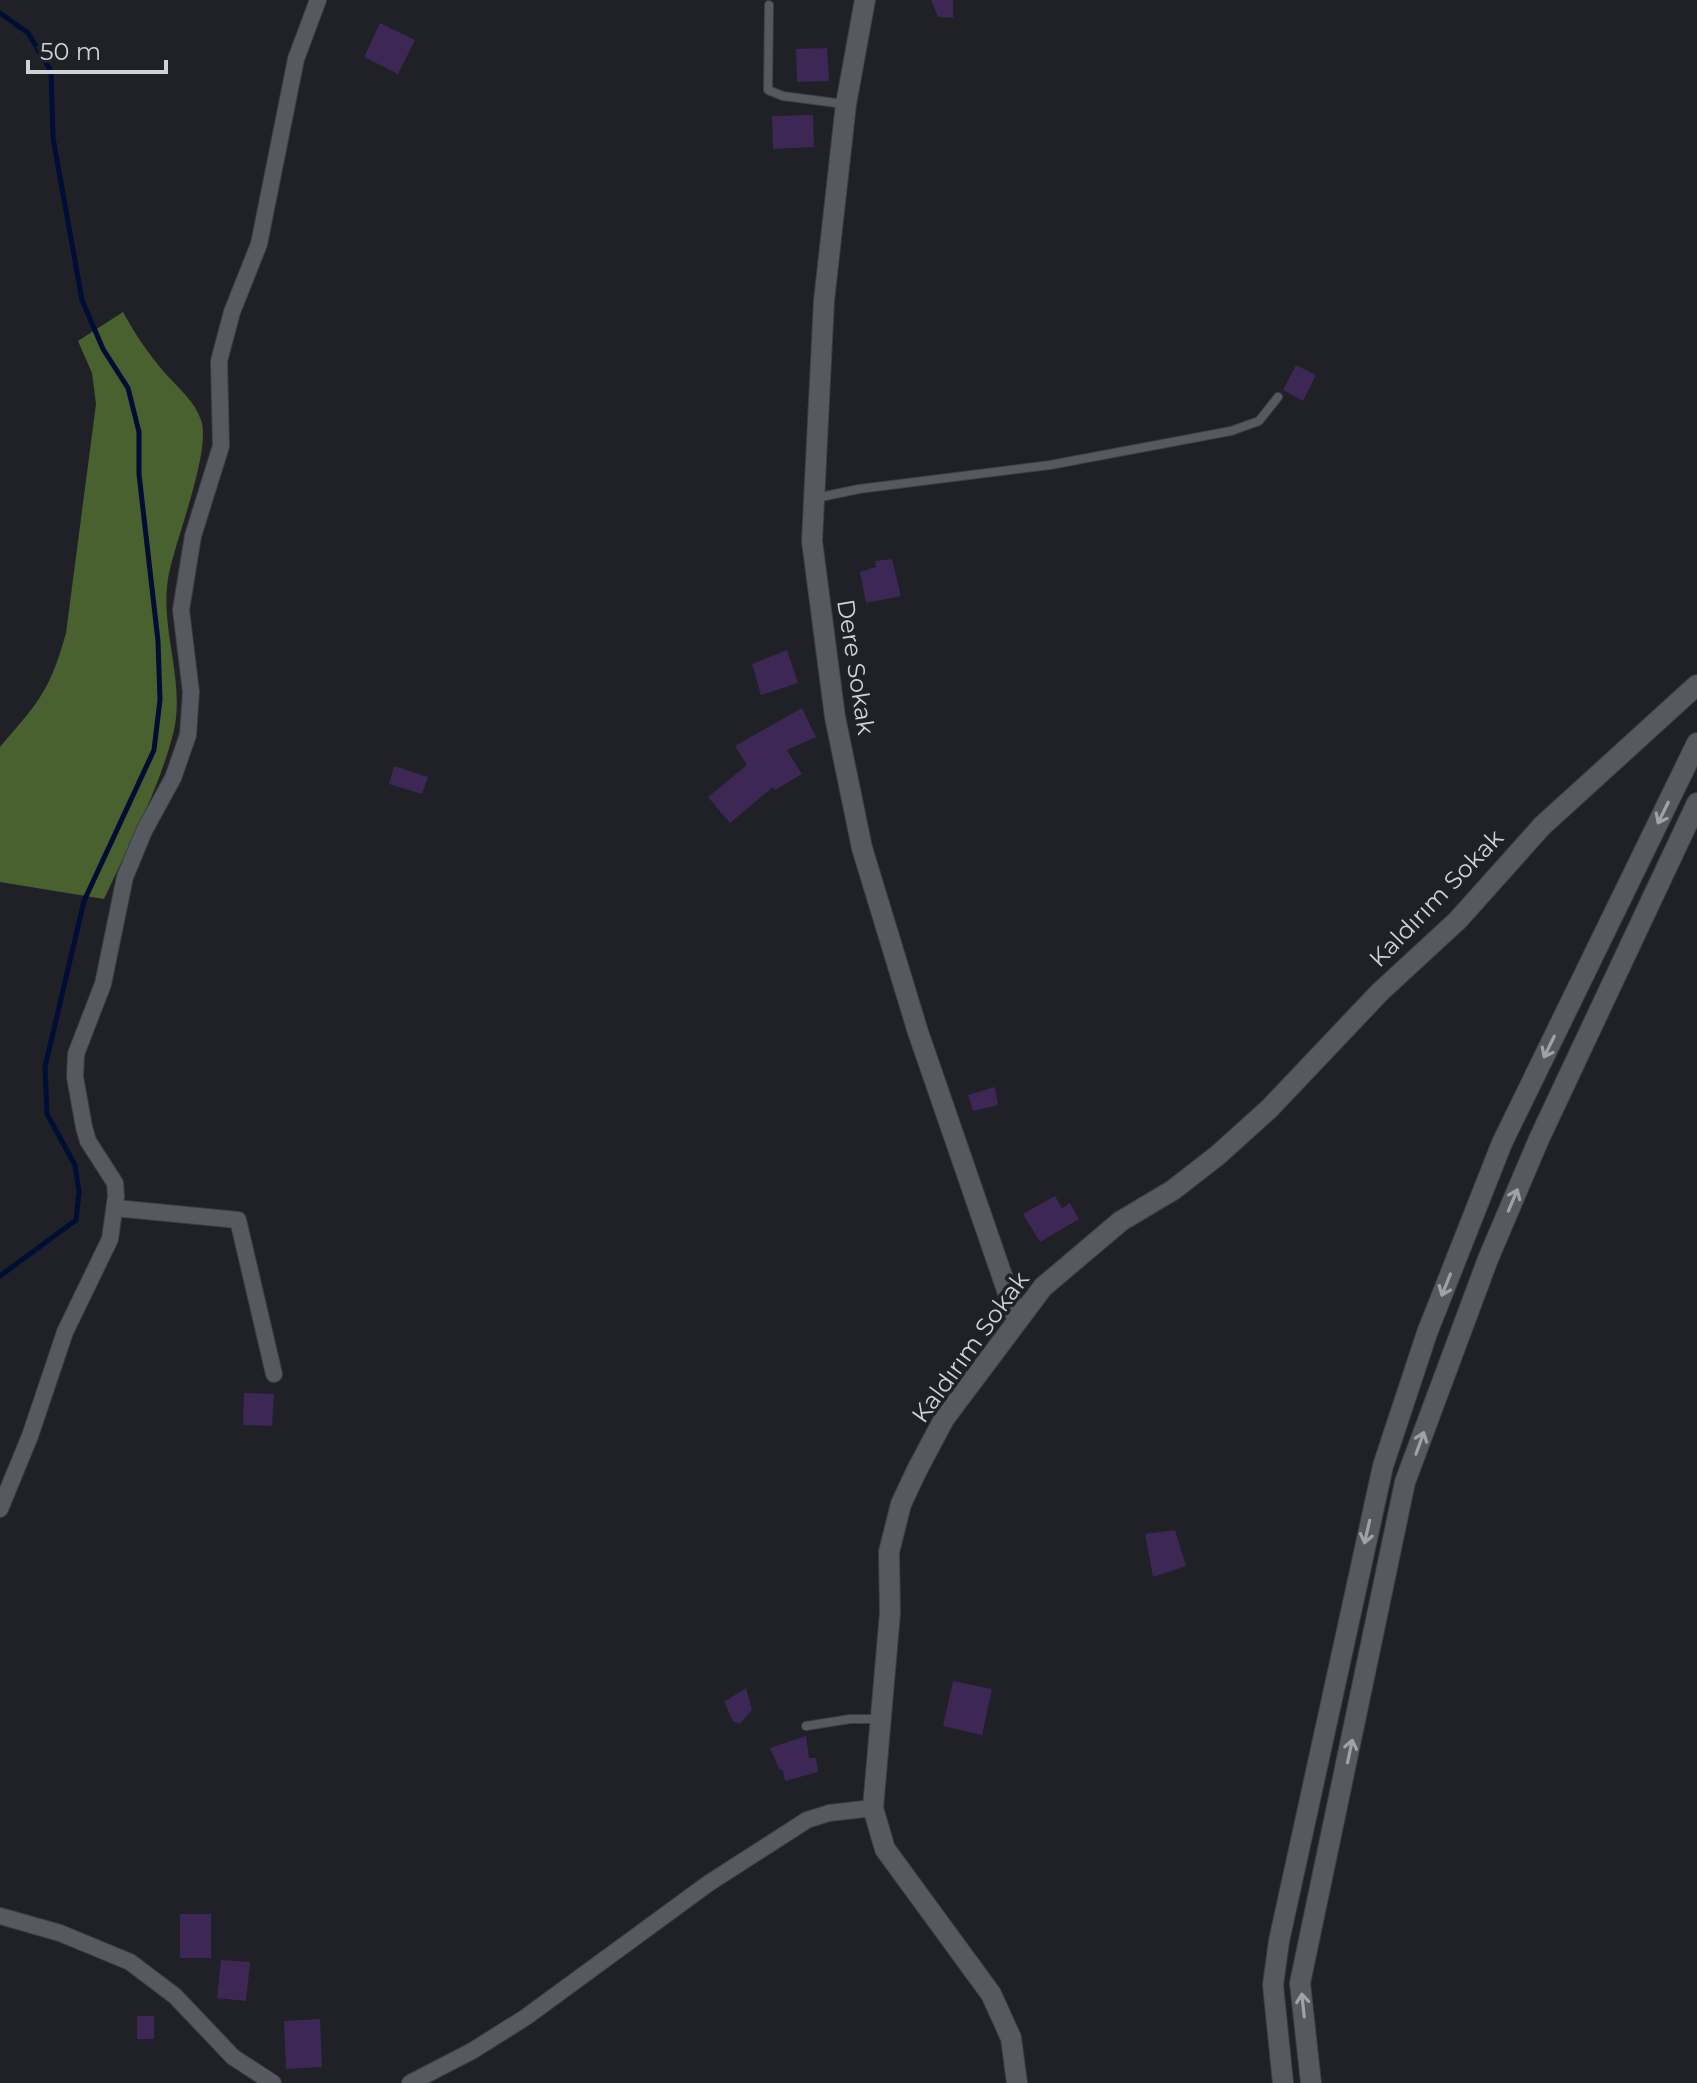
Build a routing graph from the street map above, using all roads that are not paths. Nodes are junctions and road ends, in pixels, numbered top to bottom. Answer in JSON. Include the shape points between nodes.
{"nodes":[{"id":1,"x":318,"y":0,"type":"edge"},
{"id":2,"x":865,"y":0,"type":"edge"},
{"id":3,"x":769,"y":5,"type":"dead end"},
{"id":4,"x":846,"y":104,"type":"junction"},
{"id":5,"x":1278,"y":397,"type":"dead end"},
{"id":6,"x":812,"y":499,"type":"junction"},
{"id":7,"x":1697,"y":685,"type":"edge"},
{"id":8,"x":1697,"y":743,"type":"edge"},
{"id":9,"x":1697,"y":803,"type":"edge"},
{"id":10,"x":115,"y":1208,"type":"junction"},
{"id":11,"x":1017,"y":1319,"type":"junction"},
{"id":12,"x":274,"y":1374,"type":"dead end"},
{"id":13,"x":0,"y":1509,"type":"edge"},
{"id":14,"x":878,"y":1719,"type":"junction"},
{"id":15,"x":806,"y":1726,"type":"dead end"},
{"id":16,"x":873,"y":1808,"type":"junction"},
{"id":17,"x":0,"y":1916,"type":"edge"},
{"id":18,"x":273,"y":2083,"type":"edge"},
{"id":19,"x":410,"y":2083,"type":"edge"},
{"id":20,"x":1017,"y":2083,"type":"edge"},
{"id":21,"x":1283,"y":2083,"type":"edge"},
{"id":22,"x":1311,"y":2083,"type":"edge"}],
"edges":[{"from":1,"to":10,"type":"street","via":[[296,59],[259,244],[219,361],[221,446],[193,536],[181,610],[191,692],[188,735],[130,865],[103,984],[76,1054],[84,1127],[115,1183]]},
{"from":2,"to":4,"type":"street","name":"Dere Sokak"},
{"from":3,"to":4,"type":"lane","via":[[768,90]]},
{"from":4,"to":6,"type":"street","name":"Dere Sokak","via":[[824,301]]},
{"from":5,"to":6,"type":"lane","via":[[1259,421],[1221,433],[1050,465]]},
{"from":6,"to":11,"type":"street","name":"Dere Sokak","via":[[829,677],[862,848],[918,1032]]},
{"from":7,"to":11,"type":"street","name":"Kaldırım Sokak","via":[[1542,826],[1458,920],[1380,992],[1269,1109],[1173,1190],[1081,1252]]},
{"from":8,"to":21,"type":"street","one_way":true,"via":[[1502,1143],[1427,1333],[1383,1466],[1279,1941],[1273,1985]]},
{"from":22,"to":9,"type":"street","one_way":true,"via":[[1300,1983],[1405,1482],[1539,1139]]},
{"from":10,"to":12,"type":"street","via":[[238,1220]]},
{"from":10,"to":13,"type":"street","via":[[102,1261],[65,1332]]},
{"from":11,"to":14,"type":"street","name":"Kaldırım Sokak","via":[[944,1419],[901,1504],[889,1552],[890,1613]]},
{"from":14,"to":15,"type":"lane"},
{"from":14,"to":16,"type":"street","name":"Kaldırım Sokak"},
{"from":16,"to":19,"type":"street","via":[[829,1813],[796,1827],[709,1883],[526,2017]]},
{"from":16,"to":20,"type":"street","name":"Kaldırım Sokak","via":[[885,1849],[991,1994],[1011,2038]]},
{"from":17,"to":18,"type":"street","via":[[130,1962],[175,1996],[233,2057]]}]}
